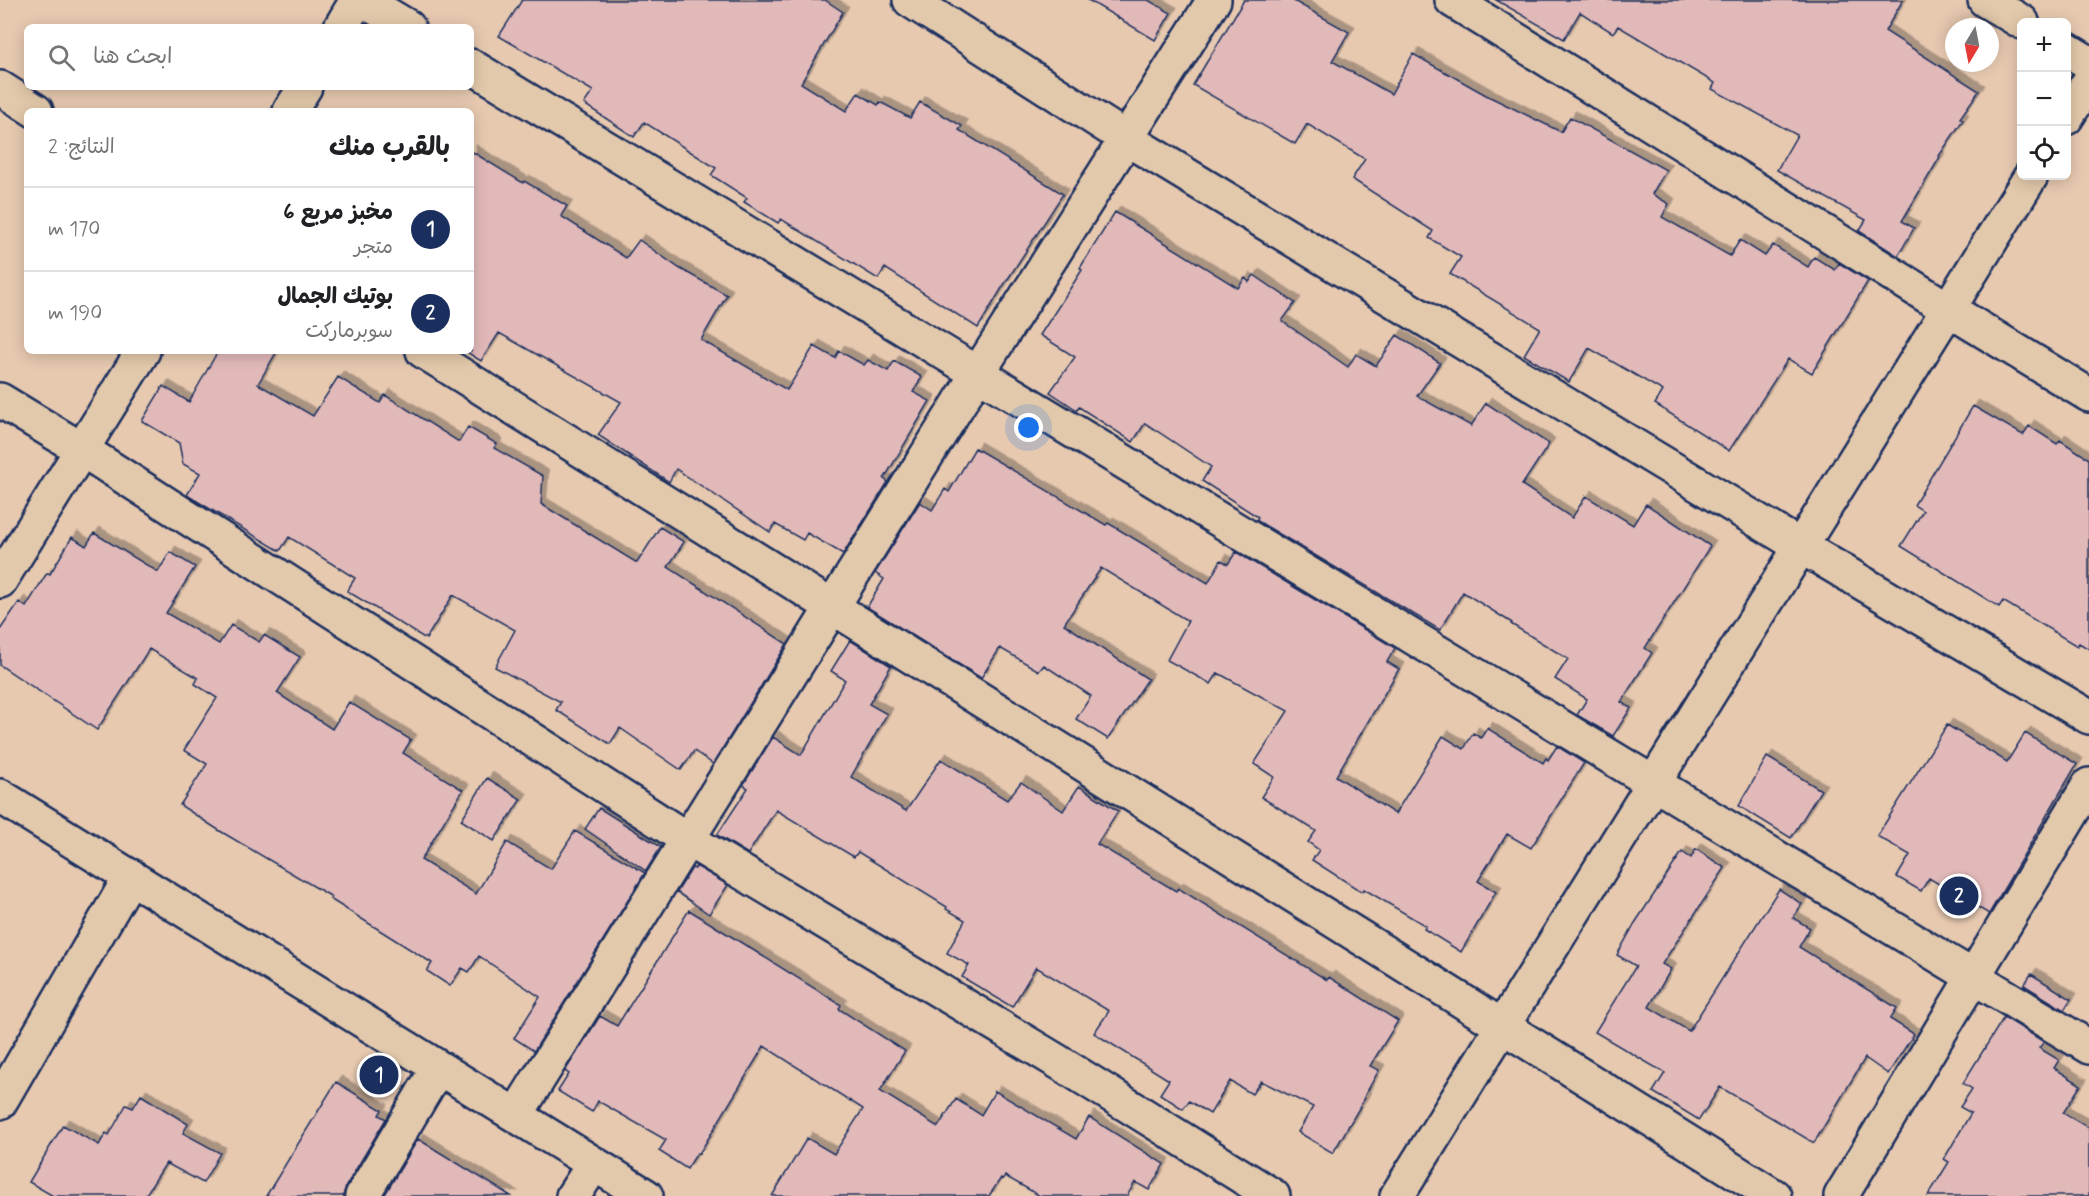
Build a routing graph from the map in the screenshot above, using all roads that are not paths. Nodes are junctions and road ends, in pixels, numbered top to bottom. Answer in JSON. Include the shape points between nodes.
{"nodes":[{"id":1,"x":357,"y":0,"type":"edge"},
{"id":2,"x":363,"y":0,"type":"edge"},
{"id":3,"x":910,"y":0,"type":"edge"},
{"id":4,"x":1214,"y":0,"type":"edge"},
{"id":5,"x":1452,"y":0,"type":"edge"},
{"id":6,"x":1985,"y":0,"type":"edge"},
{"id":7,"x":2017,"y":19,"type":"edge"},
{"id":8,"x":343,"y":24,"type":"edge"},
{"id":9,"x":403,"y":24,"type":"edge"},
{"id":10,"x":2071,"y":52,"type":"edge"},
{"id":11,"x":2089,"y":63,"type":"edge"},
{"id":12,"x":474,"y":68,"type":"edge"},
{"id":13,"x":2089,"y":82,"type":"edge"},
{"id":14,"x":0,"y":88,"type":"edge"},
{"id":15,"x":303,"y":90,"type":"edge"},
{"id":16,"x":31,"y":108,"type":"edge"},
{"id":17,"x":292,"y":108,"type":"edge"},
{"id":18,"x":2071,"y":111,"type":"edge"},
{"id":19,"x":1127,"y":140,"type":"junction"},
{"id":20,"x":2029,"y":180,"type":"edge"},
{"id":21,"x":1948,"y":309,"type":"junction"},
{"id":22,"x":140,"y":354,"type":"edge"},
{"id":23,"x":428,"y":354,"type":"edge"},
{"id":24,"x":978,"y":373,"type":"junction"},
{"id":25,"x":2089,"y":395,"type":"edge"},
{"id":26,"x":0,"y":400,"type":"edge"},
{"id":27,"x":81,"y":449,"type":"junction"},
{"id":28,"x":1800,"y":546,"type":"junction"},
{"id":29,"x":0,"y":581,"type":"edge"},
{"id":30,"x":833,"y":609,"type":"junction"},
{"id":31,"x":2089,"y":717,"type":"edge"},
{"id":32,"x":1653,"y":783,"type":"junction"},
{"id":33,"x":2089,"y":785,"type":"edge"},
{"id":34,"x":0,"y":796,"type":"edge"},
{"id":35,"x":687,"y":839,"type":"junction"},
{"id":36,"x":130,"y":876,"type":"junction"},
{"id":37,"x":1973,"y":977,"type":"junction"},
{"id":38,"x":1504,"y":1024,"type":"junction"},
{"id":39,"x":2089,"y":1047,"type":"edge"},
{"id":40,"x":438,"y":1068,"type":"junction"},
{"id":41,"x":0,"y":1101,"type":"edge"},
{"id":42,"x":516,"y":1115,"type":"junction"},
{"id":43,"x":594,"y":1164,"type":"junction"},
{"id":44,"x":362,"y":1196,"type":"edge"},
{"id":45,"x":573,"y":1196,"type":"edge"},
{"id":46,"x":646,"y":1196,"type":"edge"},
{"id":47,"x":1273,"y":1196,"type":"edge"},
{"id":48,"x":1397,"y":1196,"type":"edge"},
{"id":49,"x":1773,"y":1196,"type":"edge"},
{"id":50,"x":1841,"y":1196,"type":"edge"}],
"edges":[{"from":1,"to":8,"type":"street"},
{"from":2,"to":9,"type":"street"},
{"from":3,"to":19,"type":"street"},
{"from":4,"to":19,"type":"street"},
{"from":5,"to":21,"type":"street"},
{"from":6,"to":7,"type":"street"},
{"from":10,"to":11,"type":"street"},
{"from":12,"to":24,"type":"street"},
{"from":13,"to":18,"type":"street"},
{"from":14,"to":16,"type":"street"},
{"from":15,"to":17,"type":"street"},
{"from":19,"to":24,"type":"street"},
{"from":19,"to":28,"type":"street"},
{"from":20,"to":21,"type":"street"},
{"from":21,"to":25,"type":"street"},
{"from":21,"to":28,"type":"street"},
{"from":22,"to":27,"type":"street"},
{"from":23,"to":30,"type":"street"},
{"from":24,"to":30,"type":"street"},
{"from":24,"to":32,"type":"street"},
{"from":26,"to":27,"type":"street"},
{"from":27,"to":29,"type":"street"},
{"from":27,"to":35,"type":"street"},
{"from":28,"to":31,"type":"street"},
{"from":28,"to":32,"type":"street"},
{"from":30,"to":35,"type":"street"},
{"from":30,"to":38,"type":"street"},
{"from":32,"to":37,"type":"street"},
{"from":32,"to":38,"type":"street"},
{"from":33,"to":37,"type":"street"},
{"from":34,"to":36,"type":"street"},
{"from":35,"to":42,"type":"street"},
{"from":35,"to":47,"type":"street"},
{"from":36,"to":40,"type":"street"},
{"from":36,"to":41,"type":"street"},
{"from":37,"to":39,"type":"street"},
{"from":37,"to":50,"type":"street"},
{"from":38,"to":48,"type":"street"},
{"from":38,"to":49,"type":"street"},
{"from":40,"to":42,"type":"street"},
{"from":40,"to":44,"type":"street"},
{"from":42,"to":43,"type":"street"},
{"from":43,"to":45,"type":"street"},
{"from":43,"to":46,"type":"street"}]}
